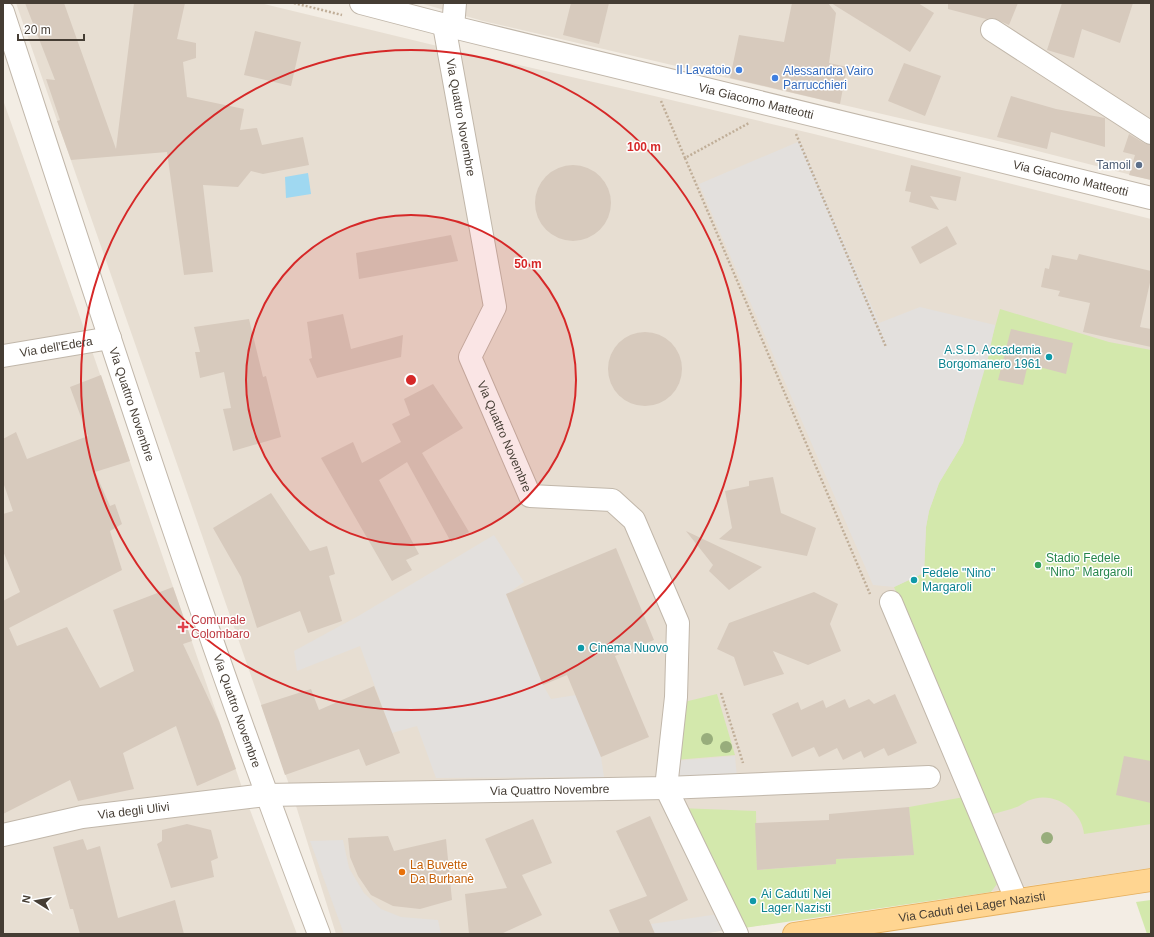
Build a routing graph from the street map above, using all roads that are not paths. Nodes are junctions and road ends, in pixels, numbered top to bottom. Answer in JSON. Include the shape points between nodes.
{"nodes":[{"id":1,"x":361,"y":3,"type":"edge"},
{"id":2,"x":455,"y":3,"type":"edge"},
{"id":3,"x":3,"y":12,"type":"edge"},
{"id":4,"x":448,"y":26,"type":"junction"},
{"id":5,"x":992,"y":30,"type":"dead end"},
{"id":6,"x":1151,"y":133,"type":"edge"},
{"id":7,"x":1151,"y":198,"type":"edge"},
{"id":8,"x":110,"y":338,"type":"junction"},
{"id":9,"x":3,"y":356,"type":"edge"},
{"id":10,"x":881,"y":600,"type":"road end"},
{"id":11,"x":929,"y":777,"type":"dead end"},
{"id":12,"x":666,"y":788,"type":"junction"},
{"id":13,"x":266,"y":795,"type":"junction"},
{"id":14,"x":3,"y":835,"type":"edge"},
{"id":15,"x":1151,"y":880,"type":"edge"},
{"id":16,"x":1016,"y":899,"type":"junction"},
{"id":17,"x":319,"y":934,"type":"edge"},
{"id":18,"x":737,"y":934,"type":"edge"},
{"id":19,"x":794,"y":934,"type":"edge"}],
"edges":[{"from":1,"to":4,"type":"street","name":"Via Giacomo Matteotti"},
{"from":2,"to":4,"type":"street"},
{"from":3,"to":8,"type":"street","name":"Via Quattro Novembre"},
{"from":4,"to":7,"type":"street","name":"Via Giacomo Matteotti"},
{"from":4,"to":12,"type":"street","name":"Via Quattro Novembre","via":[[495,307],[470,357],[530,496],[612,500],[634,520],[678,623],[676,698]]},
{"from":5,"to":6,"type":"street"},
{"from":8,"to":9,"type":"street","name":"Via dell'Edera"},
{"from":8,"to":13,"type":"street","name":"Via Quattro Novembre"},
{"from":10,"to":16,"type":"street"},
{"from":11,"to":12,"type":"street","name":"Via Quattro Novembre"},
{"from":12,"to":13,"type":"street","name":"Via Quattro Novembre"},
{"from":12,"to":18,"type":"street"},
{"from":13,"to":14,"type":"street","name":"Via degli Ulivi","via":[[82,817]]},
{"from":13,"to":17,"type":"street","name":"Via Quattro Novembre"},
{"from":15,"to":16,"type":"main road","name":"Via Caduti dei Lager Nazisti"},
{"from":16,"to":19,"type":"main road","name":"Via Caduti dei Lager Nazisti"}]}
